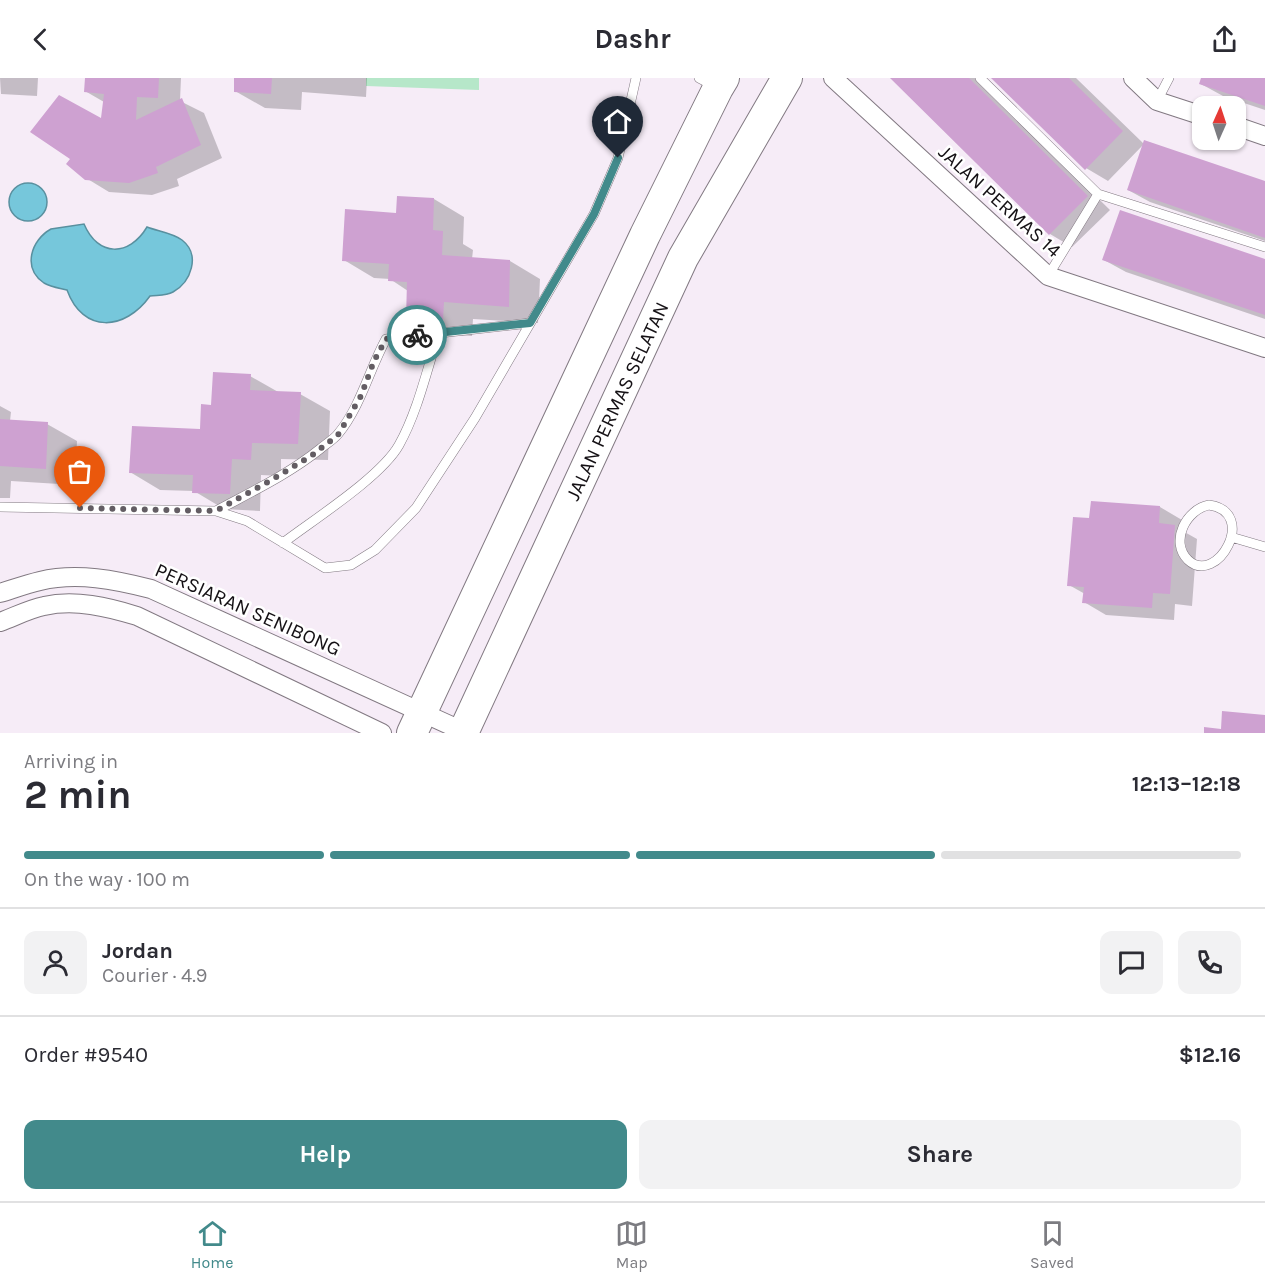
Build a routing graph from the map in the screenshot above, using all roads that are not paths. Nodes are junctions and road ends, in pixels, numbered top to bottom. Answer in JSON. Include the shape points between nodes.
{"nodes":[{"id":1,"x":636,"y":78,"type":"edge"},
{"id":2,"x":788,"y":78,"type":"edge"},
{"id":3,"x":980,"y":78,"type":"edge"},
{"id":4,"x":1133,"y":78,"type":"edge"},
{"id":5,"x":1169,"y":78,"type":"edge"},
{"id":6,"x":837,"y":79,"type":"edge"},
{"id":7,"x":714,"y":81,"type":"edge"},
{"id":8,"x":1157,"y":100,"type":"junction"},
{"id":9,"x":1192,"y":112,"type":"edge"},
{"id":10,"x":1246,"y":129,"type":"edge"},
{"id":11,"x":1265,"y":136,"type":"edge"},
{"id":12,"x":1098,"y":194,"type":"junction"},
{"id":13,"x":645,"y":235,"type":"junction"},
{"id":14,"x":1265,"y":248,"type":"edge"},
{"id":15,"x":683,"y":258,"type":"junction"},
{"id":16,"x":1048,"y":276,"type":"junction"},
{"id":17,"x":530,"y":323,"type":"junction"},
{"id":18,"x":439,"y":332,"type":"junction"},
{"id":19,"x":1265,"y":348,"type":"edge"},
{"id":20,"x":0,"y":507,"type":"edge"},
{"id":21,"x":216,"y":511,"type":"junction"},
{"id":22,"x":1232,"y":537,"type":"junction"},
{"id":23,"x":283,"y":543,"type":"junction"},
{"id":24,"x":1265,"y":547,"type":"edge"},
{"id":25,"x":0,"y":593,"type":"edge"},
{"id":26,"x":0,"y":622,"type":"edge"},
{"id":27,"x":417,"y":722,"type":"edge"},
{"id":28,"x":465,"y":732,"type":"edge"},
{"id":29,"x":382,"y":733,"type":"edge"}],
"edges":[{"from":1,"to":17,"type":"lane","via":[[618,158],[594,214]]},
{"from":2,"to":15,"type":"main road","name":"JALAN PERMAS SELATAN"},
{"from":3,"to":12,"type":"lane"},
{"from":4,"to":8,"type":"street"},
{"from":5,"to":8,"type":"lane"},
{"from":6,"to":16,"type":"street","name":"JALAN PERMAS 14"},
{"from":7,"to":13,"type":"main road"},
{"from":8,"to":9,"type":"street"},
{"from":10,"to":11,"type":"street"},
{"from":12,"to":14,"type":"lane"},
{"from":12,"to":16,"type":"lane"},
{"from":13,"to":15,"type":"main road","via":[[648,260],[653,267],[669,267]]},
{"from":13,"to":27,"type":"main road"},
{"from":15,"to":28,"type":"main road","name":"JALAN PERMAS SELATAN"},
{"from":16,"to":19,"type":"street","name":"JALAN PERMAS 14"},
{"from":17,"to":18,"type":"lane"},
{"from":17,"to":23,"type":"lane","via":[[475,418],[416,508],[375,550],[351,565],[325,568]]},
{"from":18,"to":21,"type":"lane","via":[[386,339],[361,396],[338,435],[285,473]]},
{"from":18,"to":23,"type":"lane","via":[[398,447],[374,474]]},
{"from":20,"to":21,"type":"lane"},
{"from":21,"to":23,"type":"lane","via":[[247,521]]},
{"from":22,"to":22,"type":"lane","via":[[1225,552],[1204,565],[1186,558],[1181,542],[1190,515],[1209,505],[1228,514]]},
{"from":22,"to":24,"type":"lane"},
{"from":25,"to":27,"type":"street","name":"PERSIARAN SENIBONG","via":[[67,577],[151,589]]},
{"from":26,"to":29,"type":"street","via":[[44,606],[70,603],[117,610]]},
{"from":27,"to":28,"type":"street","name":"PERSIARAN SENIBONG"}]}
